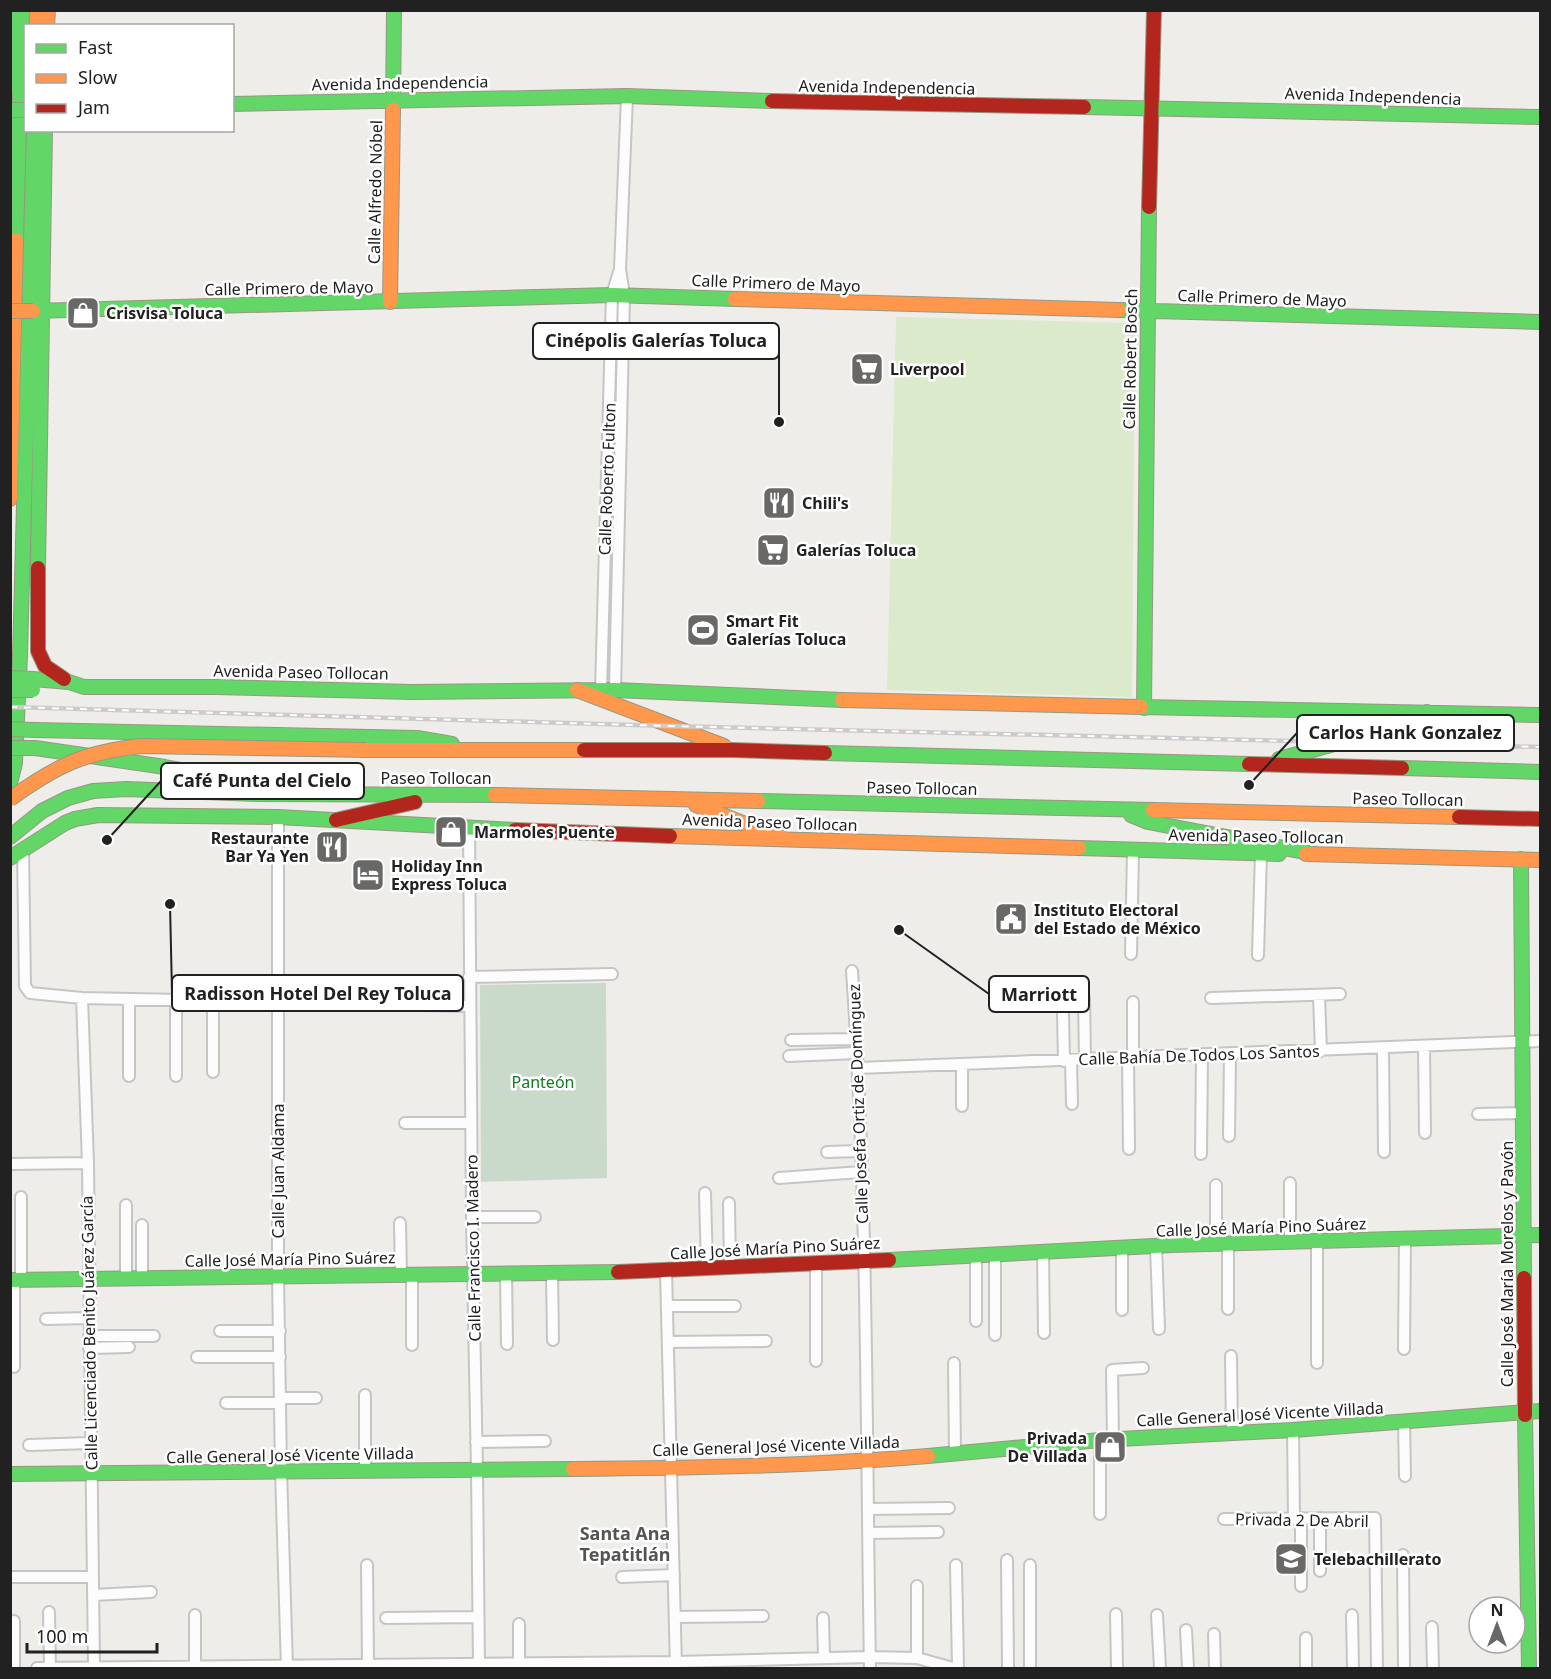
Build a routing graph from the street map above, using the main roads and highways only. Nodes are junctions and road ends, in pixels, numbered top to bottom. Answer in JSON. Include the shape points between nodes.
{"nodes":[{"id":1,"x":12,"y":10,"type":"edge"},
{"id":2,"x":22,"y":10,"type":"edge"},
{"id":3,"x":394,"y":10,"type":"edge"},
{"id":4,"x":1154,"y":10,"type":"edge"},
{"id":5,"x":10,"y":87,"type":"edge"},
{"id":6,"x":392,"y":100,"type":"junction"},
{"id":7,"x":234,"y":104,"type":"edge"},
{"id":8,"x":1152,"y":108,"type":"junction"},
{"id":9,"x":1540,"y":117,"type":"edge"},
{"id":10,"x":34,"y":132,"type":"edge"},
{"id":11,"x":45,"y":132,"type":"edge"},
{"id":12,"x":390,"y":302,"type":"junction"},
{"id":13,"x":37,"y":310,"type":"junction"},
{"id":14,"x":11,"y":311,"type":"edge"},
{"id":15,"x":1147,"y":311,"type":"junction"},
{"id":16,"x":1540,"y":322,"type":"edge"},
{"id":17,"x":10,"y":499,"type":"edge"},
{"id":18,"x":10,"y":678,"type":"edge"},
{"id":19,"x":69,"y":682,"type":"junction"},
{"id":20,"x":33,"y":684,"type":"junction"},
{"id":21,"x":84,"y":687,"type":"junction"},
{"id":22,"x":10,"y":690,"type":"edge"},
{"id":23,"x":577,"y":690,"type":"junction"},
{"id":24,"x":1144,"y":708,"type":"junction"},
{"id":25,"x":1427,"y":712,"type":"junction"},
{"id":26,"x":1540,"y":715,"type":"edge"},
{"id":27,"x":10,"y":729,"type":"edge"},
{"id":28,"x":10,"y":748,"type":"edge"},
{"id":29,"x":467,"y":748,"type":"junction"},
{"id":30,"x":732,"y":750,"type":"junction"},
{"id":31,"x":1253,"y":765,"type":"junction"},
{"id":32,"x":1540,"y":772,"type":"edge"},
{"id":33,"x":10,"y":783,"type":"edge"},
{"id":34,"x":449,"y":794,"type":"junction"},
{"id":35,"x":303,"y":795,"type":"junction"},
{"id":36,"x":10,"y":799,"type":"edge"},
{"id":37,"x":682,"y":800,"type":"junction"},
{"id":38,"x":1118,"y":808,"type":"junction"},
{"id":39,"x":1540,"y":819,"type":"edge"},
{"id":40,"x":336,"y":820,"type":"junction"},
{"id":41,"x":10,"y":837,"type":"edge"},
{"id":42,"x":785,"y":839,"type":"junction"},
{"id":43,"x":1315,"y":854,"type":"junction"},
{"id":44,"x":10,"y":858,"type":"edge"},
{"id":45,"x":1521,"y":860,"type":"junction"},
{"id":46,"x":1540,"y":860,"type":"edge"},
{"id":47,"x":1540,"y":1234,"type":"edge"},
{"id":48,"x":1524,"y":1236,"type":"junction"},
{"id":49,"x":15,"y":1280,"type":"edge"},
{"id":50,"x":1525,"y":1412,"type":"junction"},
{"id":51,"x":1540,"y":1412,"type":"edge"},
{"id":52,"x":10,"y":1474,"type":"edge"},
{"id":53,"x":1529,"y":1668,"type":"edge"}],
"edges":[{"from":1,"to":5,"type":"main road"},
{"from":2,"to":17,"type":"main road"},
{"from":3,"to":6,"type":"main road","name":"Calle Alfredo Nóbel"},
{"from":4,"to":8,"type":"main road","name":"Calle Robert Bosch"},
{"from":6,"to":7,"type":"main road","name":"Avenida Independencia"},
{"from":6,"to":8,"type":"main road","name":"Avenida Independencia","via":[[627,96]]},
{"from":6,"to":12,"type":"main road","name":"Calle Alfredo Nóbel"},
{"from":8,"to":9,"type":"main road","name":"Avenida Independencia"},
{"from":8,"to":15,"type":"main road","name":"Calle Robert Bosch"},
{"from":10,"to":33,"type":"main road","via":[[20,655],[15,763]]},
{"from":11,"to":13,"type":"main road"},
{"from":12,"to":13,"type":"main road","name":"Calle Primero de Mayo"},
{"from":12,"to":15,"type":"main road","name":"Calle Primero de Mayo","via":[[618,295]]},
{"from":13,"to":14,"type":"main road","name":"Calle Primero de Mayo","bridge":true},
{"from":13,"to":19,"type":"main road","via":[[37,645],[45,666]]},
{"from":15,"to":16,"type":"main road","name":"Calle Primero de Mayo"},
{"from":15,"to":24,"type":"main road","name":"Calle Robert Bosch"},
{"from":18,"to":20,"type":"main road","bridge":true},
{"from":19,"to":20,"type":"main road","name":"Avenida Paseo Tollocan"},
{"from":19,"to":21,"type":"main road","name":"Avenida Paseo Tollocan"},
{"from":20,"to":21,"type":"main road"},
{"from":20,"to":22,"type":"main road","bridge":true},
{"from":21,"to":23,"type":"main road","name":"Avenida Paseo Tollocan","via":[[412,692]]},
{"from":23,"to":24,"type":"main road","name":"Avenida Paseo Tollocan"},
{"from":23,"to":30,"type":"main road"},
{"from":24,"to":25,"type":"main road","name":"Avenida Paseo Tollocan"},
{"from":25,"to":26,"type":"main road","name":"Avenida Paseo Tollocan"},
{"from":25,"to":31,"type":"main road","via":[[1416,722]]},
{"from":27,"to":29,"type":"main road","bridge":true,"via":[[417,738]]},
{"from":28,"to":35,"type":"main road","bridge":true,"via":[[165,767]]},
{"from":29,"to":30,"type":"main road","name":"Paseo Tollocan"},
{"from":29,"to":36,"type":"main road","bridge":true,"via":[[115,748],[68,761]]},
{"from":30,"to":31,"type":"main road","name":"Paseo Tollocan"},
{"from":31,"to":32,"type":"main road","name":"Paseo Tollocan"},
{"from":34,"to":35,"type":"main road","name":"Paseo Tollocan"},
{"from":34,"to":37,"type":"main road","name":"Paseo Tollocan"},
{"from":34,"to":40,"type":"main road"},
{"from":35,"to":41,"type":"main road","via":[[93,791],[42,811]]},
{"from":37,"to":38,"type":"main road","name":"Paseo Tollocan"},
{"from":37,"to":42,"type":"main road"},
{"from":38,"to":39,"type":"main road","name":"Paseo Tollocan"},
{"from":38,"to":43,"type":"main road","via":[[1148,822]]},
{"from":40,"to":42,"type":"main road","name":"Avenida Paseo Tollocan"},
{"from":40,"to":44,"type":"main road","name":"Avenida Paseo Tollocan","via":[[98,815],[65,823]]},
{"from":42,"to":43,"type":"main road","name":"Avenida Paseo Tollocan"},
{"from":43,"to":45,"type":"main road","name":"Avenida Paseo Tollocan"},
{"from":45,"to":46,"type":"main road","name":"Avenida Paseo Tollocan"},
{"from":45,"to":48,"type":"main road","name":"Calle José María Morelos y Pavón"},
{"from":47,"to":48,"type":"main road","name":"Calle José María Pino Suárez"},
{"from":48,"to":49,"type":"main road","name":"Calle José María Pino Suárez","via":[[1221,1243],[666,1271]]},
{"from":48,"to":50,"type":"main road","name":"Calle José María Morelos y Pavón"},
{"from":50,"to":51,"type":"main road","name":"Calle General José Vicente Villada"},
{"from":50,"to":52,"type":"main road","name":"Calle General José Vicente Villada","via":[[1106,1440],[868,1461],[671,1468]]},
{"from":50,"to":53,"type":"main road","name":"Calle José María Morelos y Pavón"}]}
